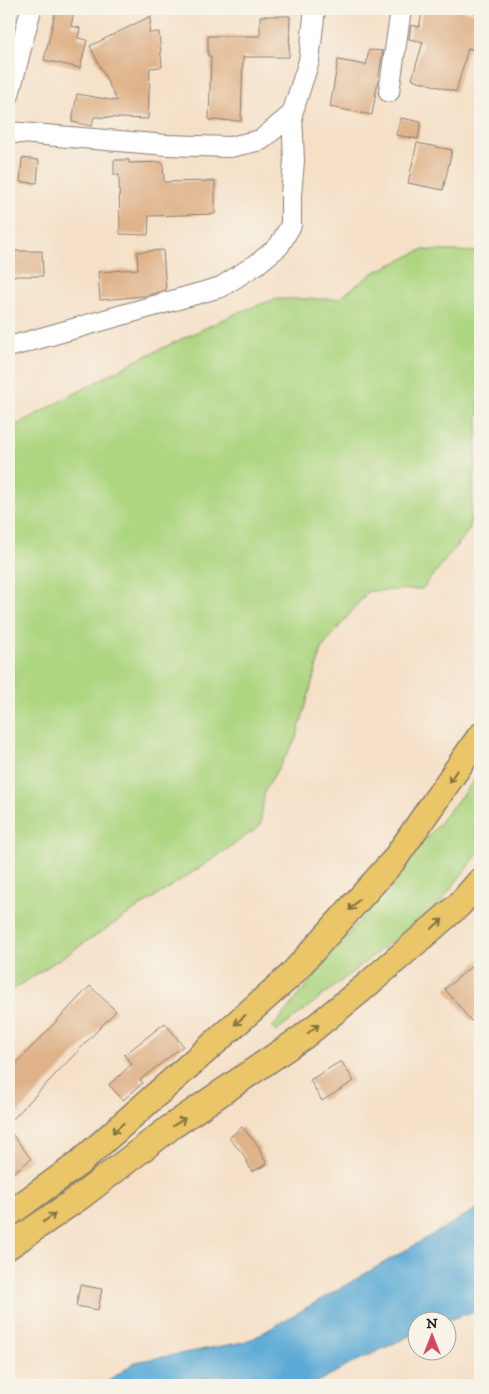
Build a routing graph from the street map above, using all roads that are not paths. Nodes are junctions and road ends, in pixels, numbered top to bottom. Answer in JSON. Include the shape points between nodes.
{"nodes":[{"id":1,"x":31,"y":9,"type":"edge"},
{"id":2,"x":314,"y":9,"type":"edge"},
{"id":3,"x":401,"y":9,"type":"edge"},
{"id":4,"x":388,"y":92,"type":"dead end"},
{"id":5,"x":9,"y":95,"type":"edge"},
{"id":6,"x":292,"y":114,"type":"junction"},
{"id":7,"x":9,"y":132,"type":"edge"},
{"id":8,"x":9,"y":347,"type":"edge"},
{"id":9,"x":480,"y":736,"type":"edge"},
{"id":10,"x":480,"y":880,"type":"edge"},
{"id":11,"x":9,"y":1214,"type":"edge"},
{"id":12,"x":9,"y":1246,"type":"edge"}],
"edges":[{"from":1,"to":5,"type":"street"},
{"from":2,"to":6,"type":"street","via":[[309,61]]},
{"from":3,"to":4,"type":"street"},
{"from":6,"to":7,"type":"street","via":[[261,140],[230,147]]},
{"from":6,"to":8,"type":"street","via":[[291,225],[279,246],[221,286]]},
{"from":9,"to":11,"type":"main road","one_way":true,"via":[[394,860],[291,975],[78,1164]]},
{"from":12,"to":10,"type":"main road","one_way":true,"via":[[80,1197],[171,1127],[303,1037],[459,905]]}]}
